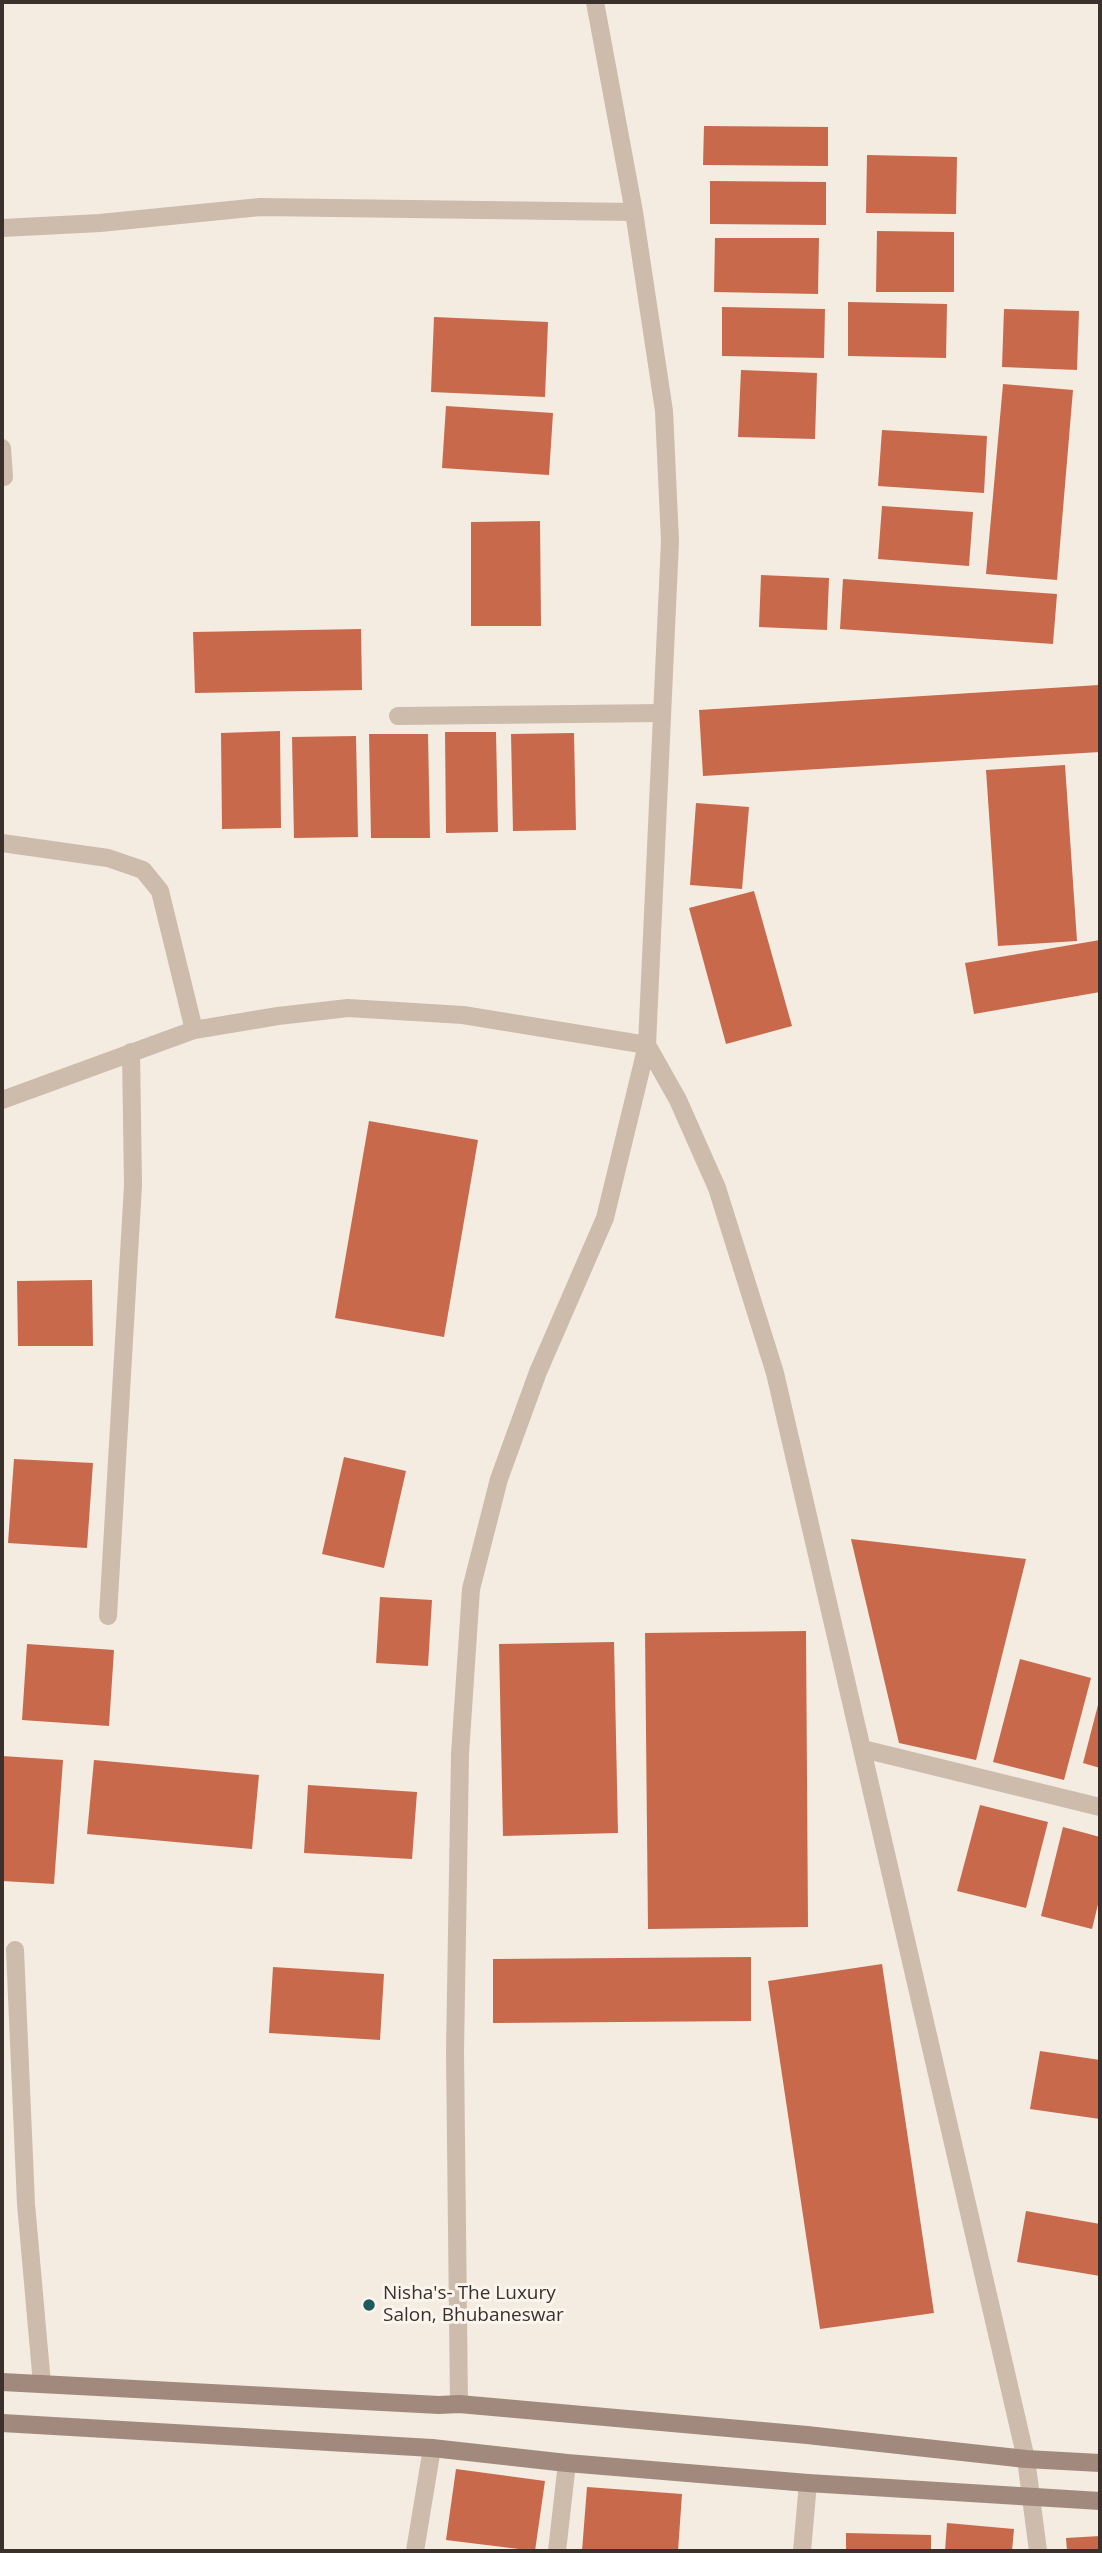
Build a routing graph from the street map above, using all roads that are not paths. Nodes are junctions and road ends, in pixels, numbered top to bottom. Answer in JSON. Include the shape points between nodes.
{"nodes":[{"id":1,"x":595,"y":2,"type":"edge"},
{"id":2,"x":634,"y":212,"type":"junction"},
{"id":3,"x":2,"y":228,"type":"edge"},
{"id":4,"x":2,"y":448,"type":"edge"},
{"id":5,"x":4,"y":477,"type":"dead end"},
{"id":6,"x":662,"y":712,"type":"junction"},
{"id":7,"x":398,"y":716,"type":"dead end"},
{"id":8,"x":2,"y":843,"type":"edge"},
{"id":9,"x":194,"y":1030,"type":"junction"},
{"id":10,"x":647,"y":1045,"type":"junction"},
{"id":11,"x":131,"y":1052,"type":"junction"},
{"id":12,"x":2,"y":1100,"type":"edge"},
{"id":13,"x":108,"y":1616,"type":"dead end"},
{"id":14,"x":863,"y":1749,"type":"junction"},
{"id":15,"x":1100,"y":1807,"type":"edge"},
{"id":16,"x":15,"y":1950,"type":"dead end"},
{"id":17,"x":2,"y":2382,"type":"edge"},
{"id":18,"x":42,"y":2384,"type":"junction"},
{"id":19,"x":459,"y":2404,"type":"junction"},
{"id":20,"x":2,"y":2423,"type":"edge"},
{"id":21,"x":432,"y":2448,"type":"junction"},
{"id":22,"x":1026,"y":2459,"type":"junction"},
{"id":23,"x":567,"y":2463,"type":"junction"},
{"id":24,"x":1100,"y":2463,"type":"edge"},
{"id":25,"x":808,"y":2483,"type":"junction"},
{"id":26,"x":1031,"y":2497,"type":"junction"},
{"id":27,"x":1100,"y":2501,"type":"edge"},
{"id":28,"x":415,"y":2551,"type":"edge"},
{"id":29,"x":557,"y":2551,"type":"edge"},
{"id":30,"x":802,"y":2551,"type":"edge"},
{"id":31,"x":1038,"y":2551,"type":"edge"}],
"edges":[{"from":1,"to":2,"type":"street"},
{"from":2,"to":3,"type":"street","via":[[260,207]]},
{"from":2,"to":6,"type":"street","via":[[664,411],[670,541]]},
{"from":4,"to":5,"type":"street"},
{"from":6,"to":7,"type":"street"},
{"from":6,"to":10,"type":"street"},
{"from":8,"to":9,"type":"street","via":[[108,858],[143,870],[160,891]]},
{"from":9,"to":10,"type":"street","via":[[348,1008],[463,1015]]},
{"from":9,"to":11,"type":"street"},
{"from":10,"to":14,"type":"street","via":[[678,1100],[717,1188],[775,1373]]},
{"from":10,"to":19,"type":"street","via":[[605,1218],[538,1372],[503,1467],[471,1589],[460,1754],[455,2039]]},
{"from":11,"to":12,"type":"street"},
{"from":11,"to":13,"type":"street","via":[[133,1185]]},
{"from":14,"to":15,"type":"street"},
{"from":14,"to":22,"type":"street"},
{"from":16,"to":18,"type":"street","via":[[26,2204]]},
{"from":17,"to":18,"type":"street"},
{"from":18,"to":19,"type":"street"},
{"from":19,"to":22,"type":"street"},
{"from":20,"to":21,"type":"street"},
{"from":21,"to":23,"type":"street"},
{"from":21,"to":28,"type":"street"},
{"from":22,"to":24,"type":"street"},
{"from":22,"to":26,"type":"street"},
{"from":23,"to":25,"type":"street"},
{"from":23,"to":29,"type":"street"},
{"from":25,"to":26,"type":"street"},
{"from":25,"to":30,"type":"street"},
{"from":26,"to":27,"type":"street"},
{"from":26,"to":31,"type":"street"}]}
